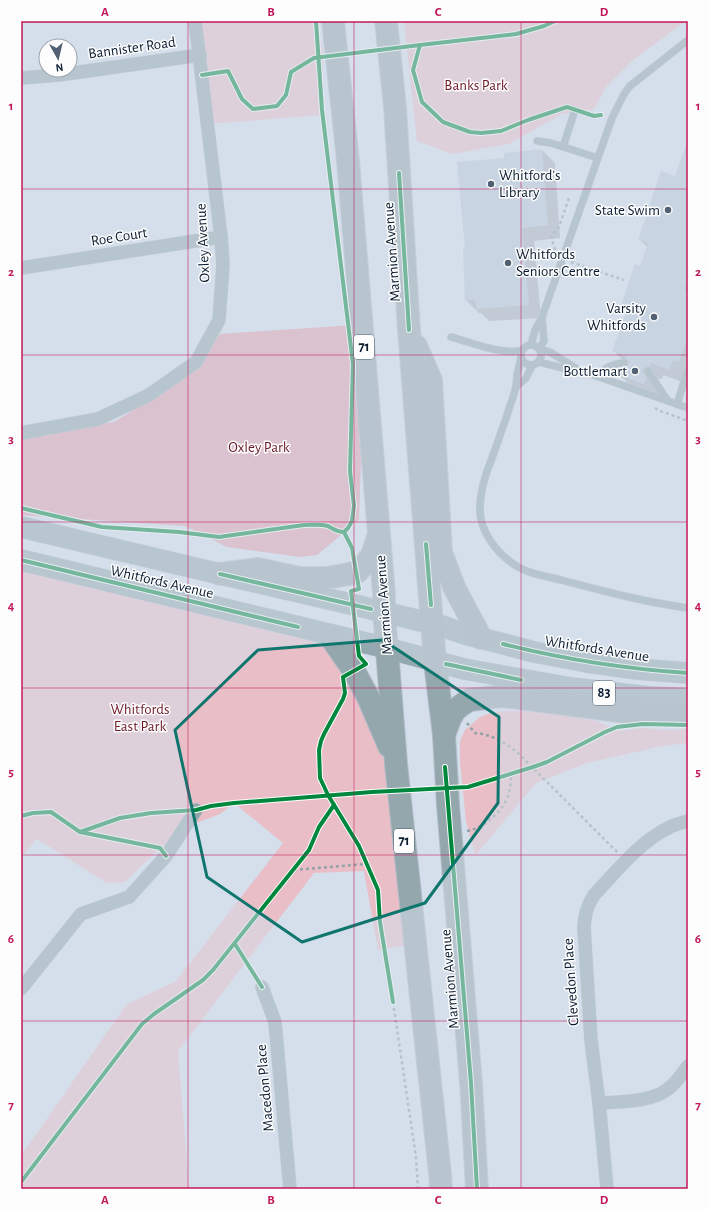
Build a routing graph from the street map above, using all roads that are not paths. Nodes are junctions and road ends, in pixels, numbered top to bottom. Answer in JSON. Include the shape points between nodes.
{"nodes":[{"id":1,"x":195,"y":21,"type":"edge"},
{"id":2,"x":333,"y":21,"type":"edge"},
{"id":3,"x":386,"y":21,"type":"edge"},
{"id":4,"x":688,"y":40,"type":"edge"},
{"id":5,"x":200,"y":55,"type":"junction"},
{"id":6,"x":21,"y":78,"type":"edge"},
{"id":7,"x":576,"y":110,"type":"dead end"},
{"id":8,"x":537,"y":141,"type":"dead end"},
{"id":9,"x":563,"y":147,"type":"junction"},
{"id":10,"x":598,"y":158,"type":"junction"},
{"id":11,"x":221,"y":237,"type":"junction"},
{"id":12,"x":21,"y":268,"type":"edge"},
{"id":13,"x":542,"y":317,"type":"junction"},
{"id":14,"x":409,"y":330,"type":"junction"},
{"id":15,"x":451,"y":337,"type":"dead end"},
{"id":16,"x":544,"y":340,"type":"junction"},
{"id":17,"x":530,"y":345,"type":"junction"},
{"id":18,"x":539,"y":349,"type":"junction"},
{"id":19,"x":550,"y":352,"type":"junction"},
{"id":20,"x":521,"y":354,"type":"junction"},
{"id":21,"x":539,"y":362,"type":"junction"},
{"id":22,"x":624,"y":363,"type":"dead end"},
{"id":23,"x":532,"y":366,"type":"junction"},
{"id":24,"x":688,"y":368,"type":"edge"},
{"id":25,"x":579,"y":370,"type":"junction"},
{"id":26,"x":648,"y":371,"type":"dead end"},
{"id":27,"x":596,"y":376,"type":"junction"},
{"id":28,"x":516,"y":387,"type":"junction"},
{"id":29,"x":667,"y":400,"type":"junction"},
{"id":30,"x":676,"y":404,"type":"junction"},
{"id":31,"x":688,"y":408,"type":"edge"},
{"id":32,"x":21,"y":433,"type":"edge"},
{"id":33,"x":21,"y":527,"type":"edge"},
{"id":34,"x":379,"y":532,"type":"junction"},
{"id":35,"x":21,"y":560,"type":"edge"},
{"id":36,"x":220,"y":574,"type":"junction"},
{"id":37,"x":688,"y":608,"type":"edge"},
{"id":38,"x":384,"y":612,"type":"junction"},
{"id":39,"x":432,"y":624,"type":"junction"},
{"id":40,"x":329,"y":635,"type":"junction"},
{"id":41,"x":482,"y":638,"type":"junction"},
{"id":42,"x":386,"y":648,"type":"junction"},
{"id":43,"x":435,"y":662,"type":"junction"},
{"id":44,"x":688,"y":673,"type":"edge"},
{"id":45,"x":688,"y":699,"type":"edge"},
{"id":46,"x":688,"y":713,"type":"edge"},
{"id":47,"x":444,"y":735,"type":"junction"},
{"id":48,"x":396,"y":764,"type":"junction"},
{"id":49,"x":196,"y":810,"type":"dead end"},
{"id":50,"x":688,"y":821,"type":"edge"},
{"id":51,"x":262,"y":987,"type":"dead end"},
{"id":52,"x":21,"y":989,"type":"edge"},
{"id":53,"x":688,"y":1066,"type":"edge"},
{"id":54,"x":599,"y":1103,"type":"junction"},
{"id":55,"x":290,"y":1189,"type":"edge"},
{"id":56,"x":441,"y":1189,"type":"edge"},
{"id":57,"x":477,"y":1189,"type":"edge"},
{"id":58,"x":607,"y":1189,"type":"edge"}],
"edges":[{"from":1,"to":5,"type":"street","name":"Oxley Avenue"},
{"from":2,"to":34,"type":"highway","name":"Marmion Avenue","number":"71","via":[[348,161]]},
{"from":3,"to":14,"type":"highway","name":"Marmion Avenue","via":[[395,107]]},
{"from":4,"to":10,"type":"lane","via":[[630,86],[612,118]]},
{"from":5,"to":6,"type":"street","name":"Bannister Road"},
{"from":5,"to":11,"type":"street","name":"Oxley Avenue"},
{"from":7,"to":9,"type":"lane"},
{"from":8,"to":9,"type":"lane"},
{"from":9,"to":10,"type":"lane"},
{"from":10,"to":13,"type":"lane"},
{"from":11,"to":12,"type":"street","name":"Roe Court"},
{"from":11,"to":32,"type":"street","name":"Oxley Avenue","via":[[223,264],[219,320],[196,362],[149,395],[98,419]]},
{"from":13,"to":16,"type":"lane"},
{"from":13,"to":17,"type":"lane"},
{"from":14,"to":39,"type":"highway","name":"Marmion Avenue"},
{"from":14,"to":41,"type":"highway","via":[[431,380],[441,552],[454,587]]},
{"from":15,"to":20,"type":"lane"},
{"from":16,"to":18,"type":"lane"},
{"from":16,"to":19,"type":"lane"},
{"from":17,"to":18,"type":"lane"},
{"from":17,"to":20,"type":"lane","via":[[525,347]]},
{"from":18,"to":19,"type":"lane"},
{"from":18,"to":21,"type":"lane"},
{"from":19,"to":25,"type":"lane"},
{"from":20,"to":23,"type":"lane","via":[[525,364]]},
{"from":20,"to":28,"type":"lane"},
{"from":21,"to":23,"type":"lane"},
{"from":21,"to":25,"type":"lane"},
{"from":22,"to":27,"type":"lane","via":[[605,368]]},
{"from":23,"to":28,"type":"lane","via":[[526,378]]},
{"from":24,"to":30,"type":"lane"},
{"from":25,"to":27,"type":"lane"},
{"from":26,"to":29,"type":"lane"},
{"from":27,"to":29,"type":"lane"},
{"from":28,"to":37,"type":"lane","via":[[482,486],[481,519],[484,529],[497,549],[517,567],[536,574],[650,603]]},
{"from":29,"to":30,"type":"lane"},
{"from":30,"to":31,"type":"lane"},
{"from":33,"to":36,"type":"main road","name":"Whitfords Avenue","number":"83"},
{"from":34,"to":36,"type":"highway","via":[[372,555],[357,572],[350,574],[326,578],[300,578],[258,569]]},
{"from":34,"to":38,"type":"highway","name":"Marmion Avenue","number":"71"},
{"from":35,"to":40,"type":"main road","name":"Whitfords Avenue","number":"83"},
{"from":36,"to":38,"type":"main road","name":"Whitfords Avenue","number":"83"},
{"from":38,"to":39,"type":"main road","name":"Whitfords Avenue","number":"83"},
{"from":38,"to":42,"type":"highway","name":"Marmion Avenue","number":"71"},
{"from":39,"to":41,"type":"main road","name":"Whitfords Avenue","number":"83"},
{"from":39,"to":43,"type":"highway","name":"Marmion Avenue"},
{"from":40,"to":42,"type":"main road","name":"Whitfords Avenue","number":"83"},
{"from":40,"to":48,"type":"highway","via":[[368,697]]},
{"from":41,"to":44,"type":"main road","name":"Whitfords Avenue","number":"83","via":[[534,652],[587,662]]},
{"from":42,"to":43,"type":"main road","name":"Whitfords Avenue","number":"83"},
{"from":42,"to":48,"type":"highway","name":"Marmion Avenue","number":"71"},
{"from":43,"to":45,"type":"main road","name":"Whitfords Avenue","number":"83","via":[[571,688]]},
{"from":43,"to":47,"type":"highway","name":"Marmion Avenue"},
{"from":46,"to":47,"type":"highway","via":[[634,713],[502,696],[469,700],[463,704],[455,710]]},
{"from":47,"to":57,"type":"highway","name":"Marmion Avenue"},
{"from":48,"to":56,"type":"highway","name":"Marmion Avenue","number":"71"},
{"from":49,"to":52,"type":"street","via":[[166,856],[129,897],[81,914]]},
{"from":50,"to":54,"type":"street","name":"Clevedon Place","via":[[671,826],[650,839],[589,902],[584,920],[591,1040]]},
{"from":51,"to":55,"type":"street","name":"Macedon Place","via":[[275,1022]]},
{"from":53,"to":54,"type":"street","via":[[676,1082],[660,1094],[634,1101]]},
{"from":54,"to":58,"type":"street","name":"Clevedon Place"}]}
